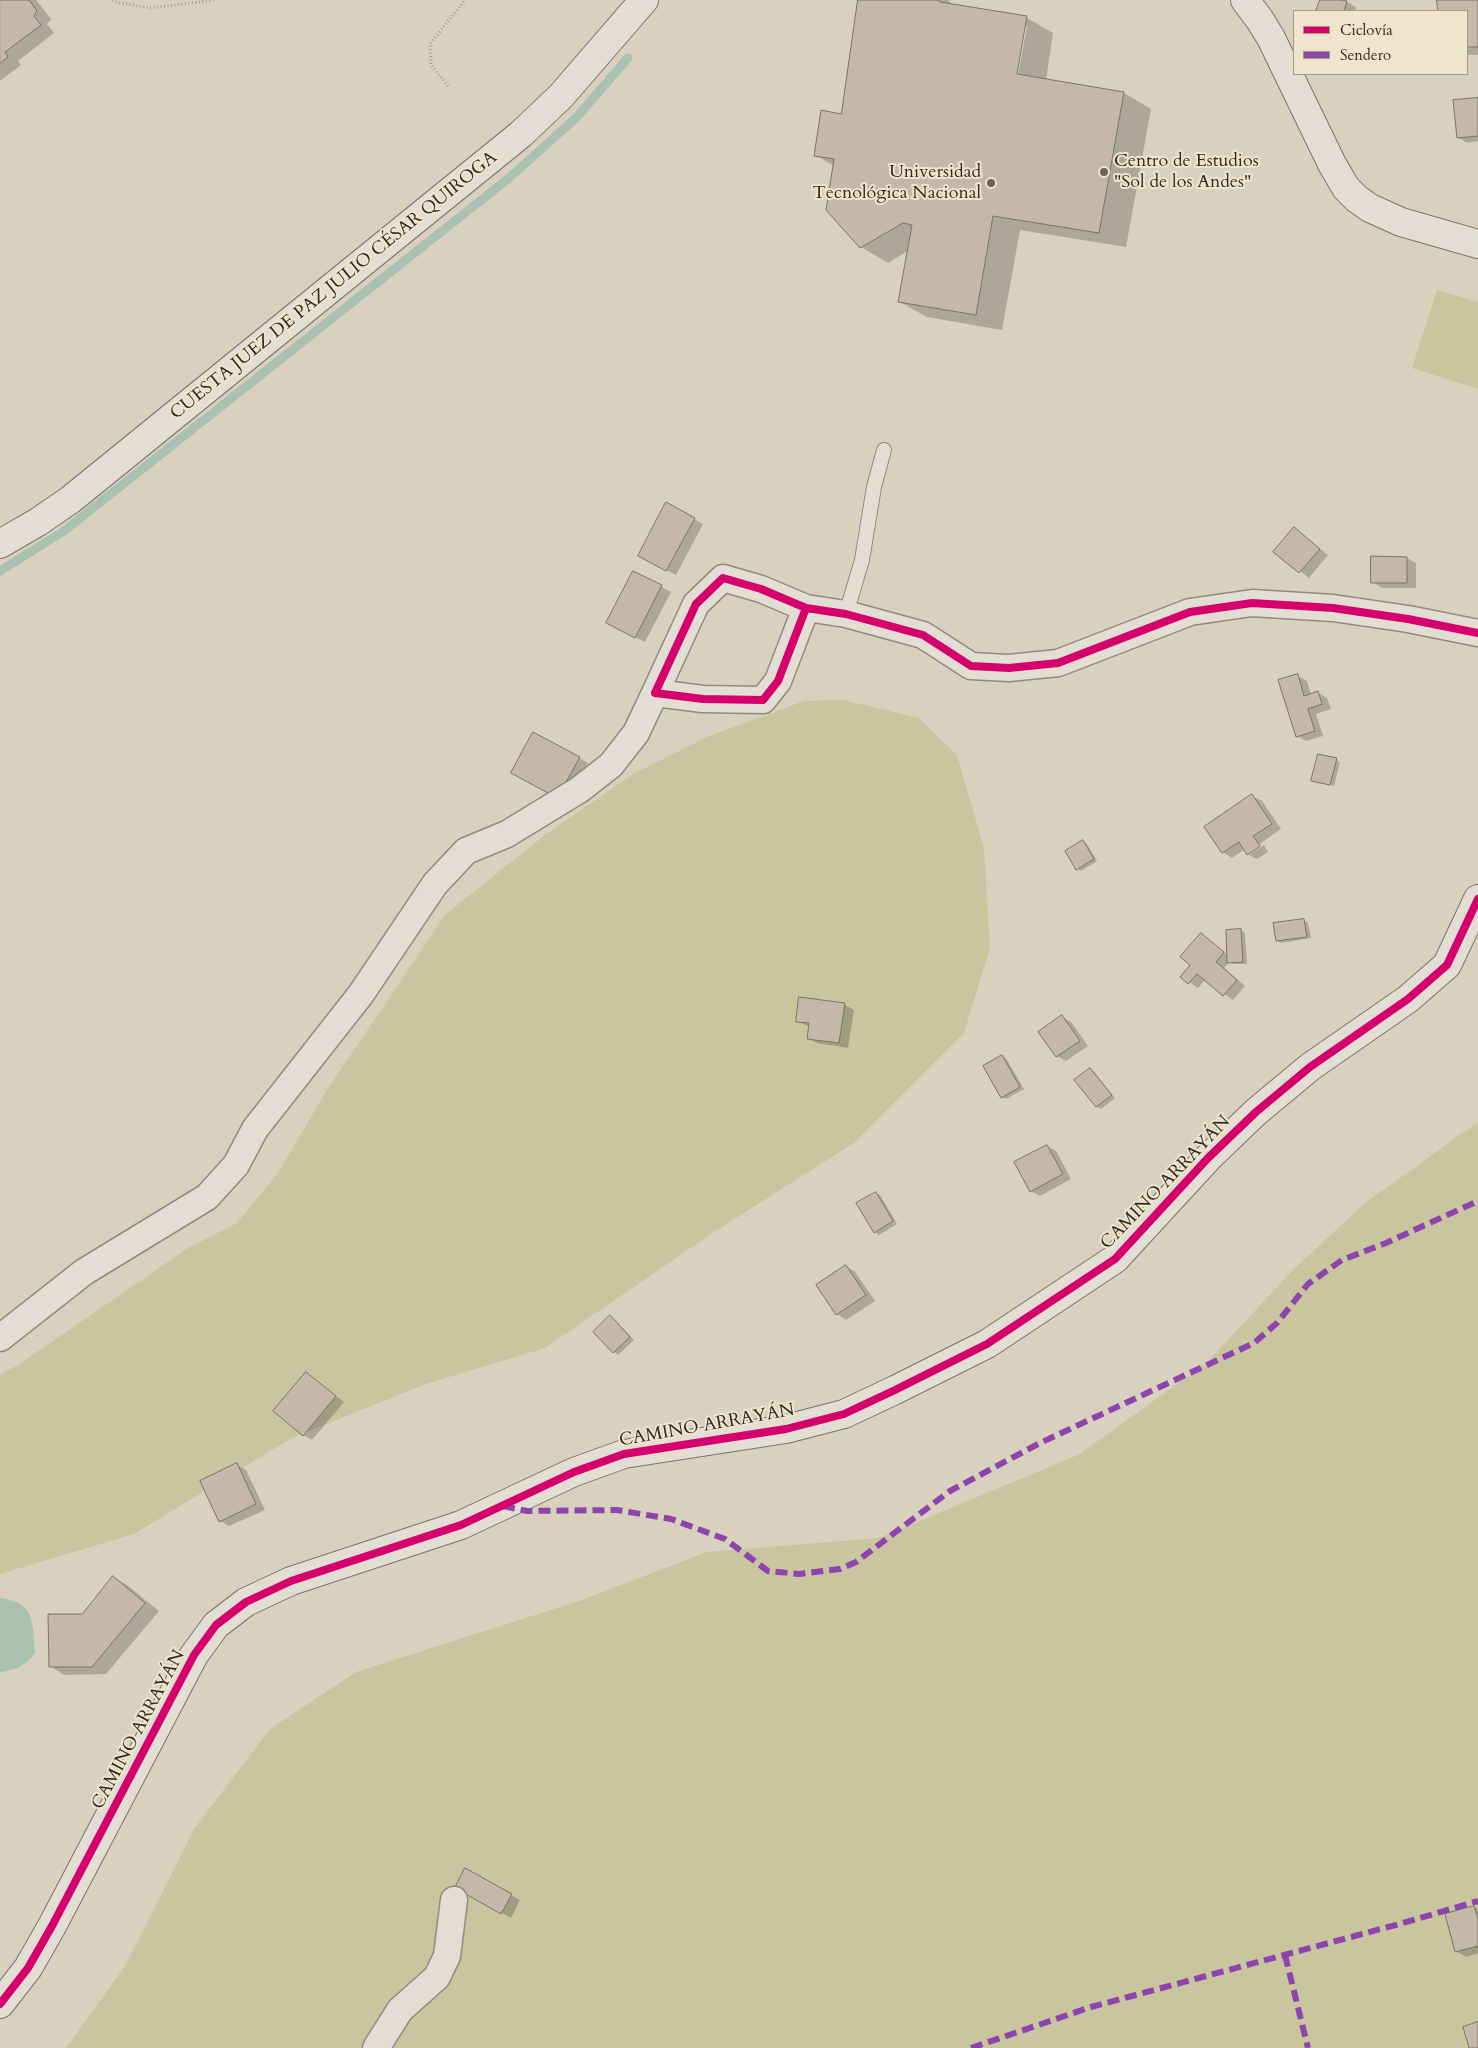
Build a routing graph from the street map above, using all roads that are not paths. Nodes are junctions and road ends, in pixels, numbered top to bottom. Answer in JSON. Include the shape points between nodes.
{"nodes":[{"id":1,"x":644,"y":0,"type":"edge"},
{"id":2,"x":1247,"y":1,"type":"edge"},
{"id":3,"x":1478,"y":244,"type":"edge"},
{"id":4,"x":884,"y":450,"type":"dead end"},
{"id":5,"x":0,"y":544,"type":"edge"},
{"id":6,"x":806,"y":608,"type":"junction"},
{"id":7,"x":846,"y":614,"type":"junction"},
{"id":8,"x":1478,"y":633,"type":"edge"},
{"id":9,"x":655,"y":693,"type":"junction"},
{"id":10,"x":1478,"y":899,"type":"edge"},
{"id":11,"x":0,"y":1338,"type":"edge"},
{"id":12,"x":454,"y":1900,"type":"dead end"},
{"id":13,"x":0,"y":2004,"type":"edge"},
{"id":14,"x":376,"y":2048,"type":"edge"}],
"edges":[{"from":1,"to":5,"type":"street","name":"CUESTA JUEZ DE PAZ JULIO CÉSAR QUIROGA","via":[[561,96],[522,134],[70,500]]},
{"from":2,"to":3,"type":"street","via":[[1271,38],[1328,158],[1356,199],[1385,216]]},
{"from":4,"to":7,"type":"lane","via":[[874,487],[862,560]]},
{"from":6,"to":7,"type":"street"},
{"from":6,"to":9,"type":"street","via":[[778,681],[763,700],[703,699]]},
{"from":6,"to":9,"type":"street","via":[[761,589],[723,578],[696,604]]},
{"from":7,"to":8,"type":"street","via":[[923,635],[971,666],[1009,668],[1058,662],[1190,612],[1252,603],[1333,608]]},
{"from":9,"to":11,"type":"street","via":[[636,733],[611,765],[579,790],[507,834],[466,851],[435,884],[360,994],[255,1129],[236,1165],[207,1197],[84,1272]]},
{"from":10,"to":13,"type":"street","name":"CAMINO ARRAYÁN","via":[[1447,965],[1408,999],[1310,1067],[1256,1112],[1208,1158],[1115,1259],[987,1344],[844,1414],[786,1429],[624,1454],[574,1472],[461,1525],[291,1581],[246,1602],[216,1625],[194,1655],[52,1926],[28,1968]]},
{"from":12,"to":14,"type":"street","via":[[447,1956],[437,1977],[400,2010]]}]}
